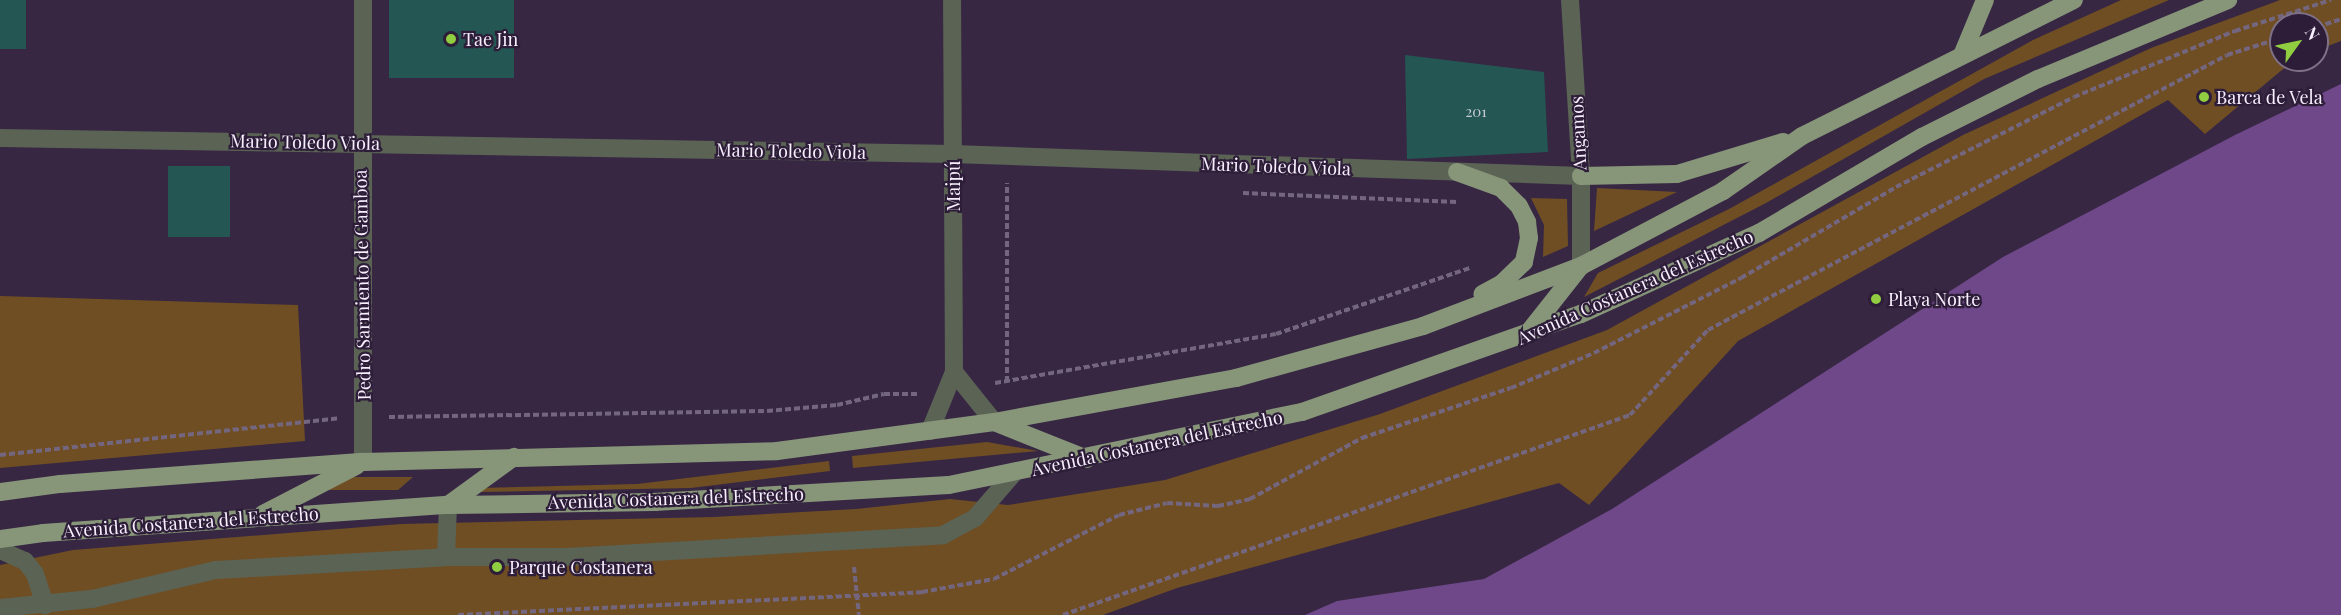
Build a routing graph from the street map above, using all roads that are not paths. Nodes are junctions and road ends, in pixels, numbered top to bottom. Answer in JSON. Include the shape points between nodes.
{"nodes":[{"id":1,"x":363,"y":0,"type":"edge"},
{"id":2,"x":952,"y":0,"type":"edge"},
{"id":3,"x":1570,"y":0,"type":"edge"},
{"id":4,"x":1985,"y":0,"type":"edge"},
{"id":5,"x":2074,"y":0,"type":"edge"},
{"id":6,"x":2228,"y":0,"type":"edge"},
{"id":7,"x":1963,"y":53,"type":"junction"},
{"id":8,"x":1802,"y":136,"type":"junction"},
{"id":9,"x":0,"y":138,"type":"edge"},
{"id":10,"x":361,"y":142,"type":"junction"},
{"id":11,"x":953,"y":154,"type":"junction"},
{"id":12,"x":1457,"y":172,"type":"junction"},
{"id":13,"x":1581,"y":176,"type":"junction"},
{"id":14,"x":1581,"y":266,"type":"junction"},
{"id":15,"x":1423,"y":326,"type":"junction"},
{"id":16,"x":1524,"y":337,"type":"junction"},
{"id":17,"x":954,"y":372,"type":"junction"},
{"id":18,"x":994,"y":422,"type":"junction"},
{"id":19,"x":930,"y":430,"type":"junction"},
{"id":20,"x":514,"y":457,"type":"junction"},
{"id":21,"x":1087,"y":459,"type":"junction"},
{"id":22,"x":363,"y":462,"type":"junction"},
{"id":23,"x":1014,"y":473,"type":"junction"},
{"id":24,"x":0,"y":492,"type":"edge"},
{"id":25,"x":448,"y":505,"type":"junction"},
{"id":26,"x":256,"y":518,"type":"junction"},
{"id":27,"x":0,"y":539,"type":"edge"},
{"id":28,"x":0,"y":550,"type":"edge"},
{"id":29,"x":446,"y":557,"type":"junction"},
{"id":30,"x":45,"y":605,"type":"junction"},
{"id":31,"x":0,"y":608,"type":"edge"}],
"edges":[{"from":1,"to":10,"type":"street","name":"Pedro Sarmiento de Gamboa"},
{"from":2,"to":11,"type":"street","name":"Maipú"},
{"from":3,"to":13,"type":"street","name":"Angamos"},
{"from":4,"to":7,"type":"main road"},
{"from":5,"to":7,"type":"main road"},
{"from":6,"to":16,"type":"main road","name":"Avenida Costanera del Estrecho","via":[[2038,79],[1922,136],[1759,232]]},
{"from":7,"to":8,"type":"main road"},
{"from":8,"to":13,"type":"main road","via":[[1677,174]]},
{"from":8,"to":14,"type":"main road","via":[[1723,190]]},
{"from":9,"to":10,"type":"street","name":"Mario Toledo Viola"},
{"from":10,"to":11,"type":"street","name":"Mario Toledo Viola"},
{"from":10,"to":22,"type":"street","name":"Pedro Sarmiento de Gamboa"},
{"from":11,"to":12,"type":"street","name":"Mario Toledo Viola"},
{"from":11,"to":17,"type":"street","name":"Maipú"},
{"from":12,"to":13,"type":"street","name":"Mario Toledo Viola"},
{"from":12,"to":15,"type":"main road","via":[[1501,188],[1519,206],[1530,238],[1524,262],[1501,284]]},
{"from":13,"to":14,"type":"street","name":"Angamos"},
{"from":14,"to":15,"type":"main road"},
{"from":14,"to":16,"type":"main road"},
{"from":15,"to":18,"type":"main road","via":[[1236,378]]},
{"from":16,"to":21,"type":"main road","name":"Avenida Costanera del Estrecho","via":[[1302,412]]},
{"from":17,"to":18,"type":"street"},
{"from":17,"to":19,"type":"street","name":"Maipú"},
{"from":18,"to":19,"type":"main road"},
{"from":18,"to":21,"type":"main road"},
{"from":19,"to":20,"type":"main road","via":[[777,451]]},
{"from":20,"to":22,"type":"main road"},
{"from":20,"to":25,"type":"main road"},
{"from":21,"to":23,"type":"main road","name":"Avenida Costanera del Estrecho"},
{"from":22,"to":24,"type":"main road","via":[[60,484]]},
{"from":22,"to":26,"type":"main road"},
{"from":23,"to":25,"type":"main road","name":"Avenida Costanera del Estrecho","via":[[950,485],[834,492],[654,502]]},
{"from":23,"to":29,"type":"street","via":[[975,518],[943,535],[567,557]]},
{"from":25,"to":26,"type":"main road","name":"Avenida Costanera del Estrecho"},
{"from":25,"to":29,"type":"street"},
{"from":26,"to":27,"type":"main road","name":"Avenida Costanera del Estrecho"},
{"from":28,"to":30,"type":"street","via":[[30,568]]},
{"from":29,"to":30,"type":"street","via":[[216,570],[92,599]]},
{"from":30,"to":31,"type":"street"}]}
